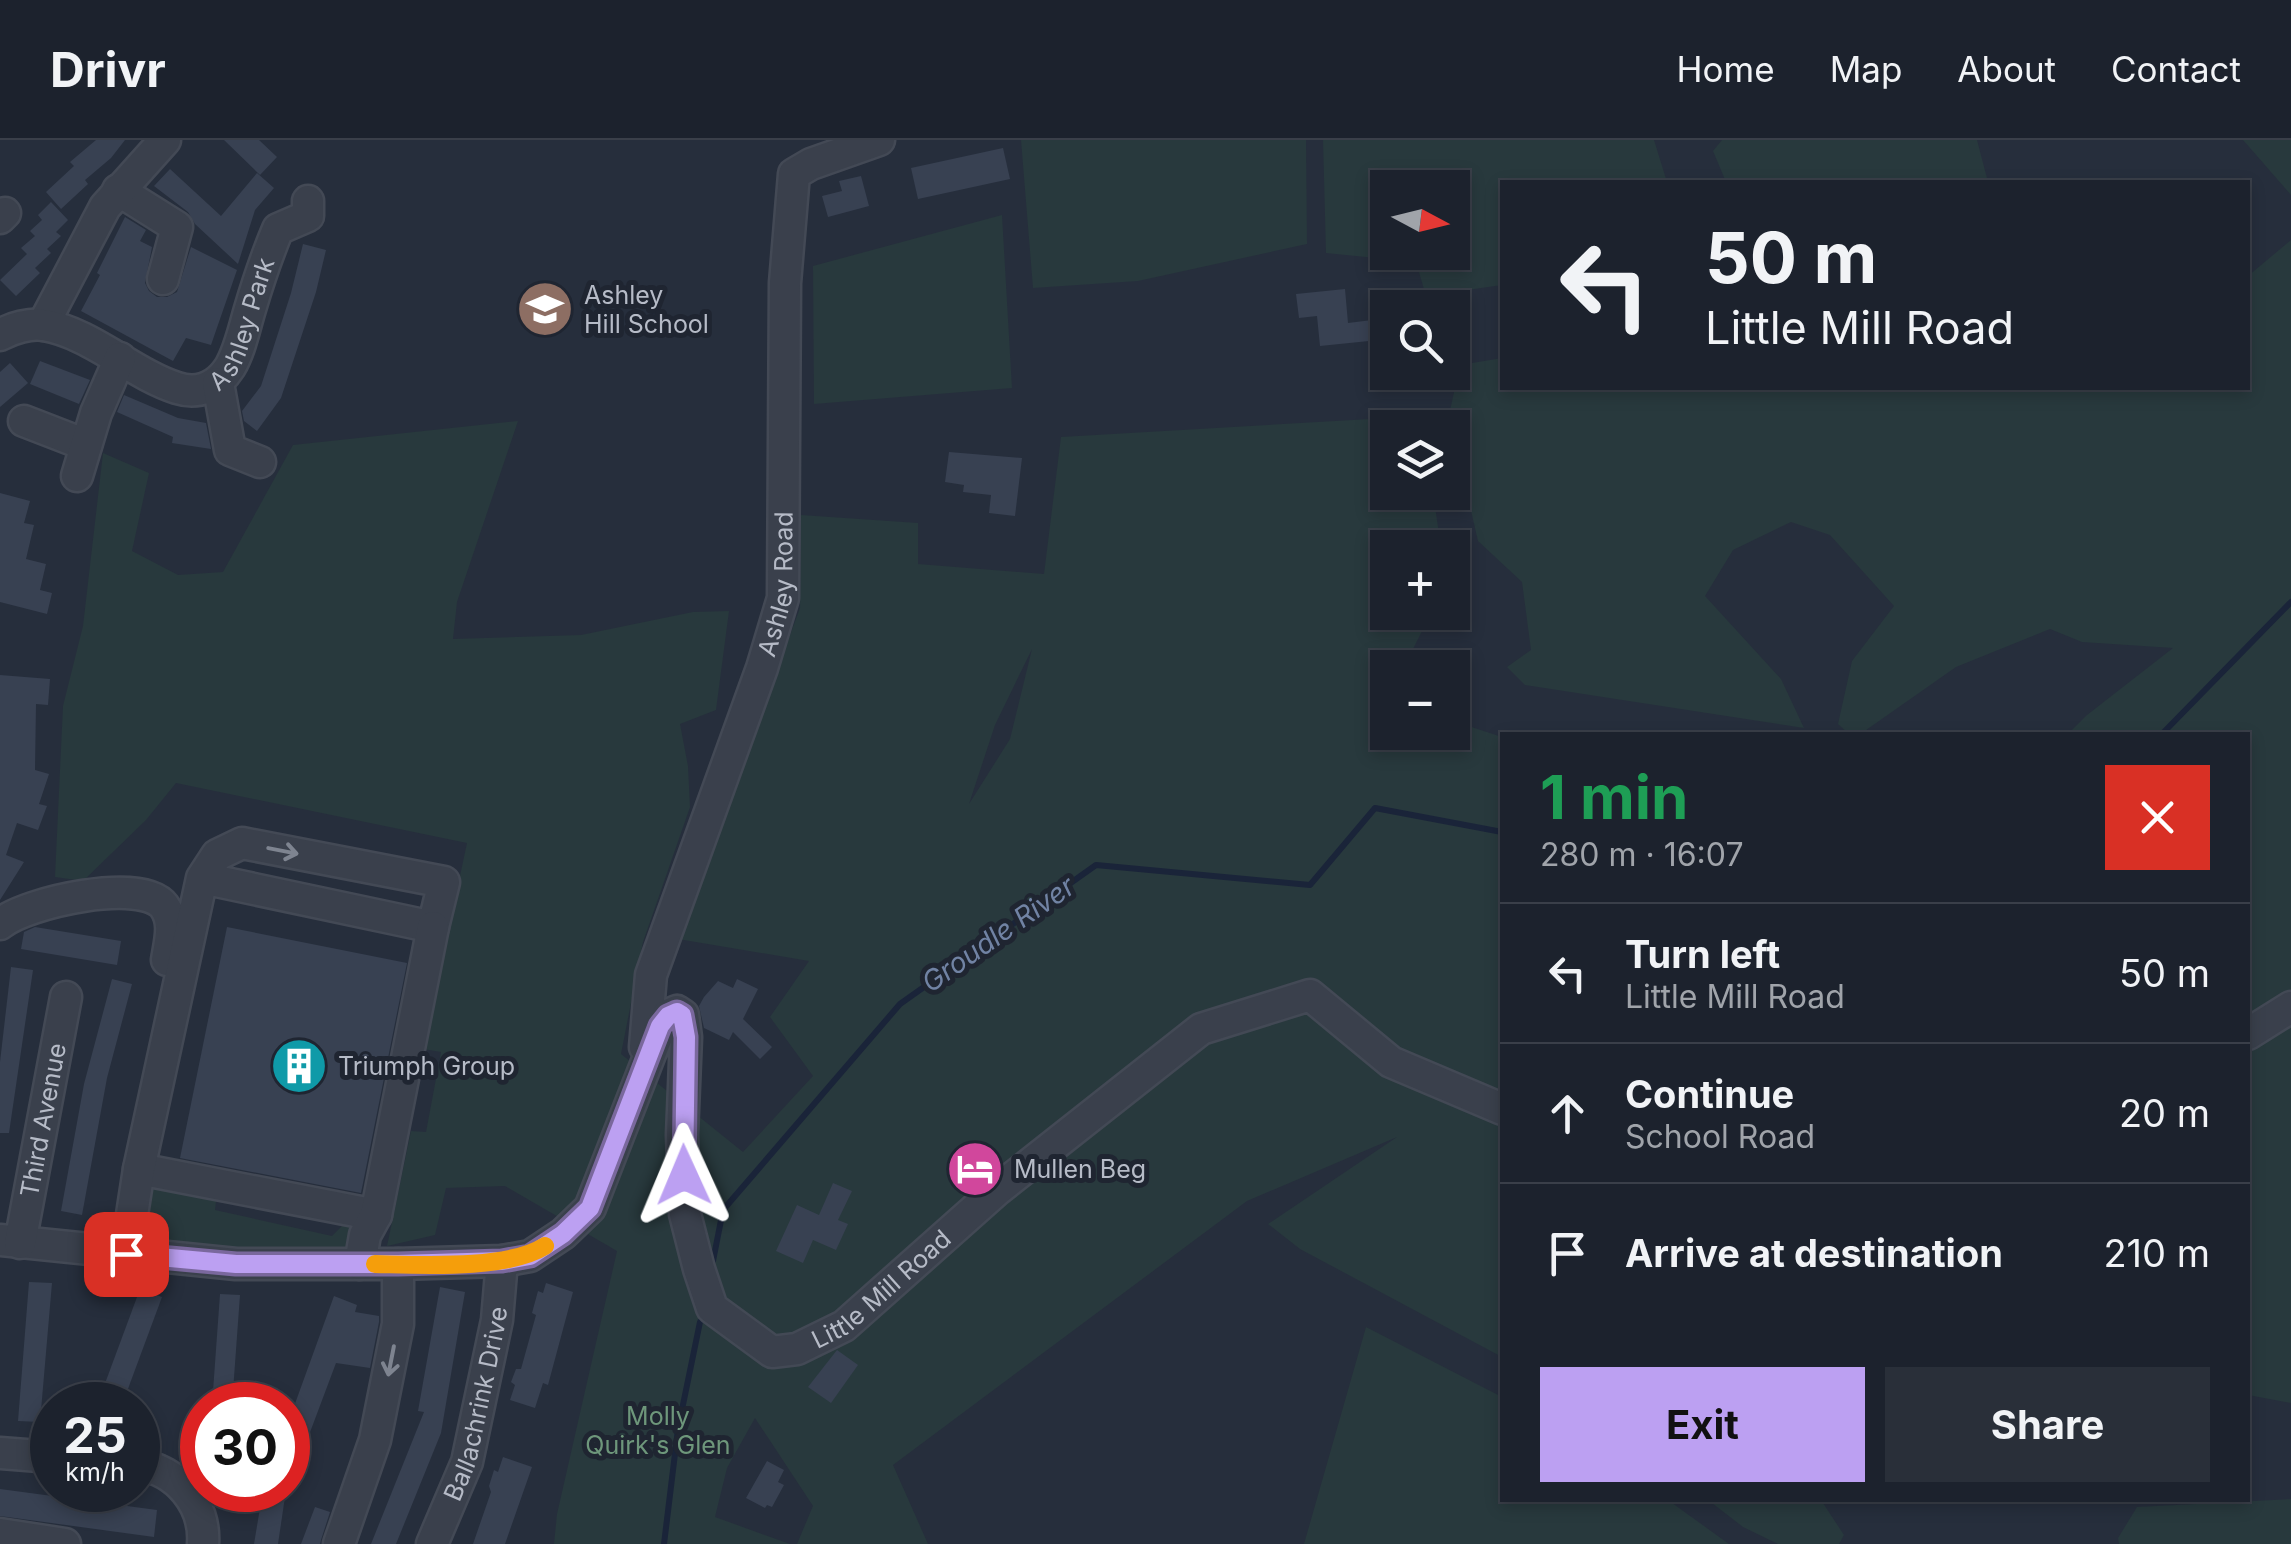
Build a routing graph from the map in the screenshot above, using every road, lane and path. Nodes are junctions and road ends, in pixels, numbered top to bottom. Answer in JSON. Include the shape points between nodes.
{"nodes":[{"id":1,"x":165,"y":140,"type":"edge"},
{"id":2,"x":794,"y":140,"type":"edge"},
{"id":3,"x":879,"y":140,"type":"edge"},
{"id":4,"x":794,"y":174,"type":"junction"},
{"id":5,"x":118,"y":190,"type":"junction"},
{"id":6,"x":315,"y":214,"type":"dead end"},
{"id":7,"x":163,"y":279,"type":"dead end"},
{"id":8,"x":43,"y":325,"type":"junction"},
{"id":9,"x":0,"y":335,"type":"edge"},
{"id":10,"x":120,"y":358,"type":"junction"},
{"id":11,"x":218,"y":383,"type":"junction"},
{"id":12,"x":24,"y":421,"type":"dead end"},
{"id":13,"x":86,"y":445,"type":"junction"},
{"id":14,"x":260,"y":462,"type":"dead end"},
{"id":15,"x":77,"y":476,"type":"dead end"},
{"id":16,"x":202,"y":878,"type":"junction"},
{"id":17,"x":0,"y":924,"type":"edge"},
{"id":18,"x":434,"y":928,"type":"junction"},
{"id":19,"x":66,"y":997,"type":"dead end"},
{"id":20,"x":2291,"y":1007,"type":"edge"},
{"id":21,"x":2250,"y":1033,"type":"edge"},
{"id":22,"x":643,"y":1067,"type":"junction"},
{"id":23,"x":1500,"y":1108,"type":"edge"},
{"id":24,"x":139,"y":1168,"type":"junction"},
{"id":25,"x":376,"y":1215,"type":"junction"},
{"id":26,"x":10,"y":1242,"type":"edge"},
{"id":27,"x":117,"y":1253,"type":"junction"},
{"id":28,"x":502,"y":1261,"type":"junction"},
{"id":29,"x":360,"y":1264,"type":"junction"},
{"id":30,"x":398,"y":1264,"type":"junction"},
{"id":31,"x":0,"y":1453,"type":"edge"},
{"id":32,"x":30,"y":1455,"type":"edge"},
{"id":33,"x":160,"y":1472,"type":"edge"},
{"id":34,"x":0,"y":1534,"type":"edge"},
{"id":35,"x":65,"y":1544,"type":"edge"},
{"id":36,"x":203,"y":1544,"type":"edge"},
{"id":37,"x":339,"y":1544,"type":"edge"},
{"id":38,"x":432,"y":1544,"type":"edge"}],
"edges":[{"from":1,"to":5,"type":"street"},
{"from":2,"to":4,"type":"street","name":"Ashley Road"},
{"from":3,"to":4,"type":"street"},
{"from":4,"to":22,"type":"street","name":"Ashley Road","via":[[785,283],[782,598],[651,975]]},
{"from":5,"to":7,"type":"street","via":[[177,227]]},
{"from":5,"to":8,"type":"street"},
{"from":6,"to":11,"type":"street","name":"Ashley Park","via":[[278,229],[238,351]]},
{"from":8,"to":9,"type":"street"},
{"from":8,"to":10,"type":"street","name":"Ashley Park"},
{"from":10,"to":11,"type":"street","name":"Ashley Park","via":[[178,388]]},
{"from":10,"to":13,"type":"street"},
{"from":11,"to":14,"type":"street","via":[[230,450]]},
{"from":12,"to":13,"type":"street"},
{"from":13,"to":15,"type":"street"},
{"from":16,"to":18,"type":"street"},
{"from":16,"to":18,"type":"street","one_way":true,"via":[[217,856],[242,842],[444,882]]},
{"from":16,"to":24,"type":"street"},
{"from":17,"to":27,"type":"street","via":[[50,901],[98,894],[148,896],[163,904],[172,924]]},
{"from":18,"to":25,"type":"street"},
{"from":19,"to":26,"type":"street","name":"Third Avenue"},
{"from":20,"to":21,"type":"street"},
{"from":22,"to":23,"type":"street","name":"Little Mill Road","via":[[668,1016],[682,1015],[685,1214],[699,1270],[712,1308],[772,1352],[797,1349],[844,1326],[997,1190],[1201,1028],[1310,994],[1392,1062]]},
{"from":22,"to":28,"type":"street","via":[[590,1208],[530,1256]]},
{"from":24,"to":25,"type":"street"},
{"from":24,"to":27,"type":"street"},
{"from":25,"to":29,"type":"street"},
{"from":26,"to":27,"type":"street"},
{"from":27,"to":29,"type":"street","via":[[236,1264]]},
{"from":28,"to":30,"type":"street"},
{"from":28,"to":38,"type":"street","name":"Ballachrink Drive","via":[[497,1320],[467,1462]]},
{"from":29,"to":30,"type":"street"},
{"from":30,"to":37,"type":"street","one_way":true,"via":[[398,1324],[375,1440]]},
{"from":31,"to":32,"type":"street"},
{"from":33,"to":36,"type":"street","via":[[194,1499]]},
{"from":34,"to":35,"type":"street"}]}
